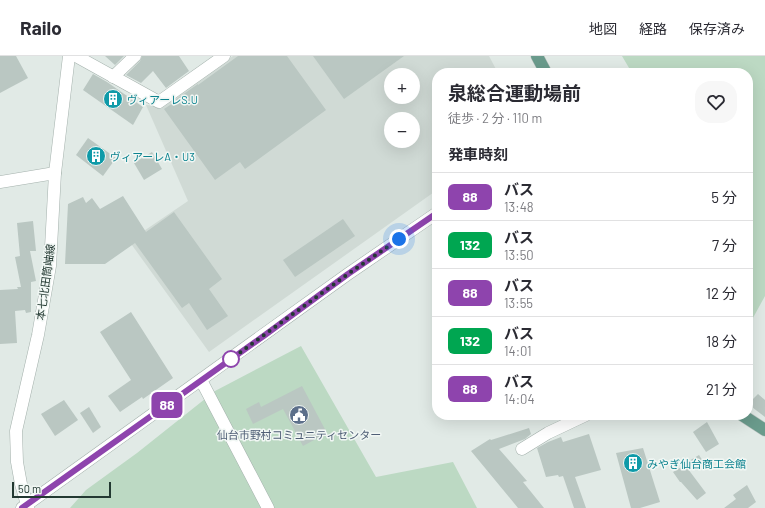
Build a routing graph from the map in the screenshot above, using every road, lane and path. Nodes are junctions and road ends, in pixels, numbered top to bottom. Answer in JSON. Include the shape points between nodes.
{"nodes":[{"id":1,"x":69,"y":56,"type":"edge"},
{"id":2,"x":76,"y":56,"type":"edge"},
{"id":3,"x":135,"y":56,"type":"edge"},
{"id":4,"x":224,"y":56,"type":"edge"},
{"id":5,"x":537,"y":56,"type":"edge"},
{"id":6,"x":543,"y":68,"type":"edge"},
{"id":7,"x":113,"y":77,"type":"junction"},
{"id":8,"x":56,"y":173,"type":"junction"},
{"id":9,"x":0,"y":182,"type":"edge"},
{"id":10,"x":432,"y":216,"type":"edge"},
{"id":11,"x":201,"y":380,"type":"junction"},
{"id":12,"x":575,"y":420,"type":"edge"},
{"id":13,"x":750,"y":420,"type":"edge"},
{"id":14,"x":765,"y":430,"type":"edge"},
{"id":15,"x":522,"y":449,"type":"dead end"},
{"id":16,"x":25,"y":507,"type":"edge"},
{"id":17,"x":268,"y":508,"type":"edge"}],
"edges":[{"from":1,"to":8,"type":"street","name":"本七北田筒岫線"},
{"from":2,"to":7,"type":"street"},
{"from":3,"to":7,"type":"street"},
{"from":4,"to":7,"type":"street","via":[[159,102]]},
{"from":5,"to":6,"type":"main road"},
{"from":8,"to":9,"type":"street"},
{"from":8,"to":16,"type":"street","name":"本七北田筒岫線","via":[[50,266],[38,335],[16,431],[16,462]]},
{"from":10,"to":11,"type":"street"},
{"from":11,"to":16,"type":"street"},
{"from":11,"to":17,"type":"street"},
{"from":12,"to":15,"type":"street","via":[[548,432]]},
{"from":13,"to":14,"type":"main road"}]}
